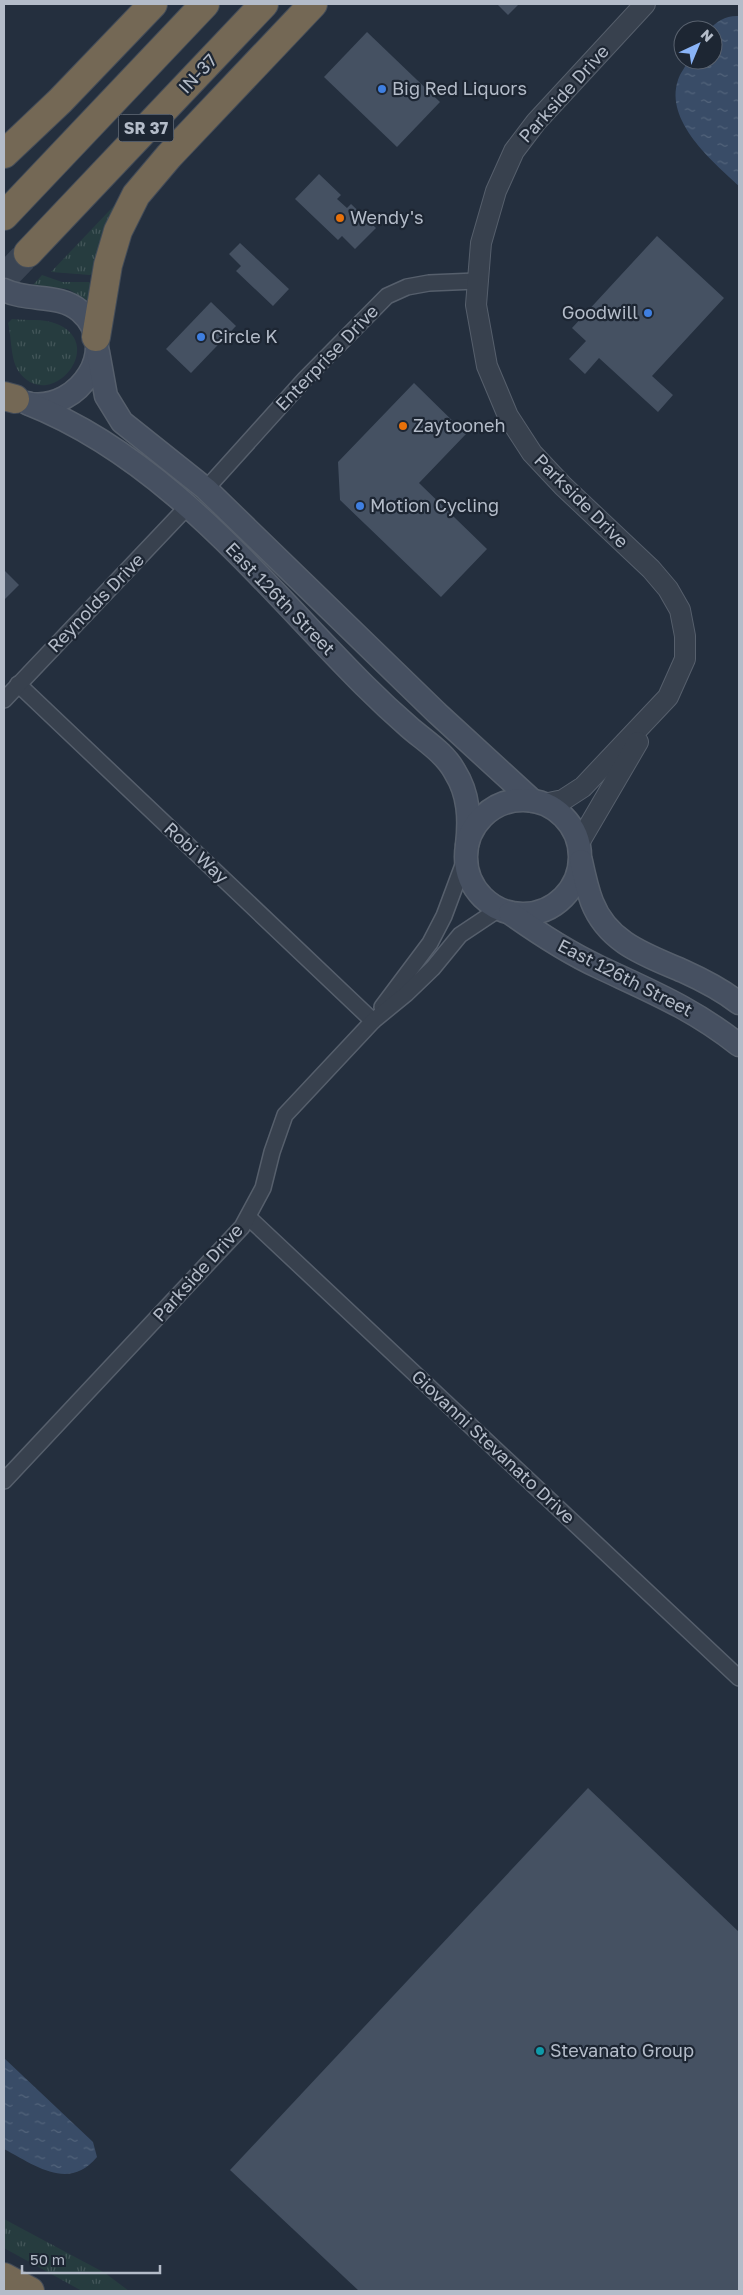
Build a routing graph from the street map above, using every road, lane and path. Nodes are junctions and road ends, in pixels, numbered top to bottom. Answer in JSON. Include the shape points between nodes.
{"nodes":[{"id":1,"x":153,"y":4,"type":"edge"},
{"id":2,"x":204,"y":4,"type":"edge"},
{"id":3,"x":264,"y":4,"type":"edge"},
{"id":4,"x":313,"y":4,"type":"edge"},
{"id":5,"x":645,"y":4,"type":"edge"},
{"id":6,"x":4,"y":154,"type":"edge"},
{"id":7,"x":4,"y":216,"type":"edge"},
{"id":8,"x":28,"y":253,"type":"tunnel mouth"},
{"id":9,"x":476,"y":281,"type":"junction"},
{"id":10,"x":13,"y":293,"type":"edge"},
{"id":11,"x":97,"y":345,"type":"junction"},
{"id":12,"x":12,"y":397,"type":"edge"},
{"id":13,"x":206,"y":488,"type":"junction"},
{"id":14,"x":188,"y":506,"type":"junction"},
{"id":15,"x":18,"y":684,"type":"junction"},
{"id":16,"x":4,"y":700,"type":"edge"},
{"id":17,"x":657,"y":710,"type":"junction"},
{"id":18,"x":539,"y":802,"type":"junction"},
{"id":19,"x":467,"y":851,"type":"junction"},
{"id":20,"x":580,"y":852,"type":"junction"},
{"id":21,"x":504,"y":911,"type":"junction"},
{"id":22,"x":739,"y":1003,"type":"edge"},
{"id":23,"x":373,"y":1021,"type":"junction"},
{"id":24,"x":739,"y":1046,"type":"edge"},
{"id":25,"x":248,"y":1217,"type":"junction"},
{"id":26,"x":4,"y":1481,"type":"edge"},
{"id":27,"x":739,"y":1678,"type":"edge"},
{"id":28,"x":4,"y":2277,"type":"edge"},
{"id":29,"x":30,"y":2291,"type":"edge"}],
"edges":[{"from":1,"to":6,"type":"highway"},
{"from":2,"to":7,"type":"highway","number":"SR 37"},
{"from":3,"to":8,"type":"highway","name":"IN-37","number":"SR 37"},
{"from":4,"to":11,"type":"highway","via":[[136,195],[118,231],[108,265]]},
{"from":5,"to":9,"type":"street","name":"Parkside Drive","via":[[536,122],[514,151],[494,199],[481,243]]},
{"from":9,"to":13,"type":"street","name":"Enterprise Drive","via":[[429,283],[387,296],[305,378]]},
{"from":9,"to":17,"type":"street","name":"Parkside Drive","via":[[476,305],[487,366],[508,416],[532,453],[651,569],[668,588],[680,610],[685,659],[668,697]]},
{"from":10,"to":11,"type":"main road","via":[[72,305],[83,314]]},
{"from":11,"to":12,"type":"main road","via":[[88,376],[71,395],[46,404]]},
{"from":11,"to":13,"type":"main road","name":"East 126th Street","via":[[104,389],[115,413],[136,435]]},
{"from":12,"to":14,"type":"main road","name":"East 126th Street","via":[[58,416],[100,442],[142,469]]},
{"from":13,"to":18,"type":"main road","name":"East 126th Street","via":[[437,713]]},
{"from":14,"to":15,"type":"street","name":"Reynolds Drive"},
{"from":14,"to":19,"type":"main road","name":"East 126th Street","via":[[376,697],[448,762],[460,780],[467,800]]},
{"from":15,"to":16,"type":"street","name":"Reynolds Drive"},
{"from":15,"to":23,"type":"street","name":"Robi Way"},
{"from":17,"to":18,"type":"street","name":"Parkside Drive","via":[[583,787],[563,800]]},
{"from":17,"to":20,"type":"street","name":"Parkside Drive"},
{"from":18,"to":19,"type":"main road","via":[[521,800],[497,806],[478,822]]},
{"from":18,"to":20,"type":"main road","via":[[566,819]]},
{"from":19,"to":21,"type":"main road","via":[[468,873],[475,888],[486,900]]},
{"from":19,"to":23,"type":"street","name":"Parkside Drive","via":[[444,916],[430,943]]},
{"from":20,"to":21,"type":"main road","via":[[574,885],[557,904],[535,914]]},
{"from":20,"to":22,"type":"main road","name":"East 126th Street","via":[[592,902],[617,938],[640,954],[714,986]]},
{"from":21,"to":23,"type":"street","name":"Parkside Drive","via":[[460,935],[406,994]]},
{"from":21,"to":24,"type":"main road","name":"East 126th Street","via":[[597,966],[692,1011]]},
{"from":23,"to":25,"type":"street","name":"Parkside Drive","via":[[285,1115],[263,1188]]},
{"from":25,"to":26,"type":"street","name":"Parkside Drive"},
{"from":25,"to":27,"type":"street","name":"Giovanni Stevanato Drive"},
{"from":28,"to":29,"type":"highway"}]}
